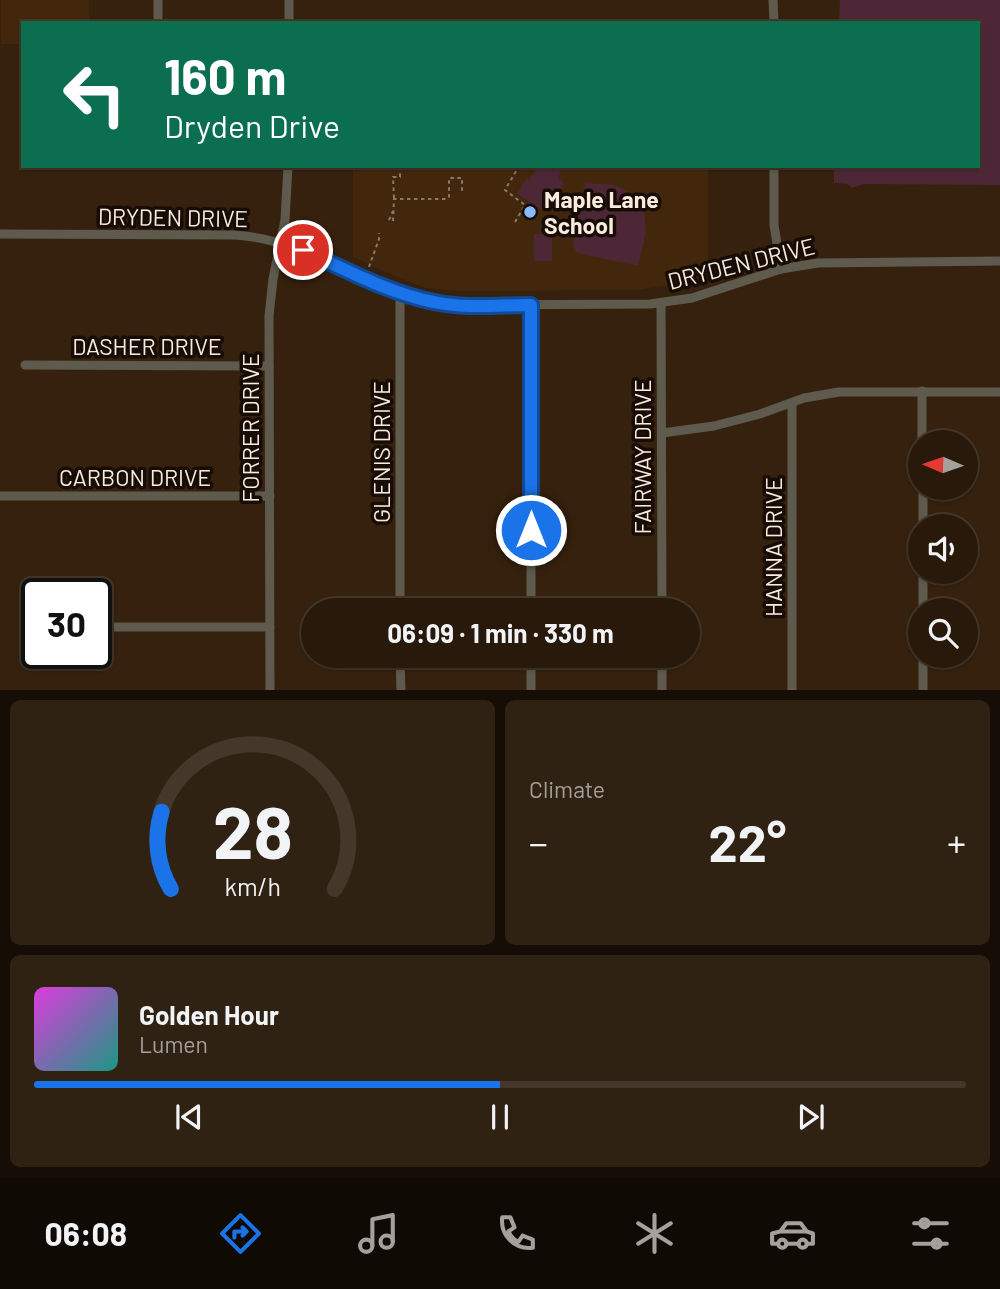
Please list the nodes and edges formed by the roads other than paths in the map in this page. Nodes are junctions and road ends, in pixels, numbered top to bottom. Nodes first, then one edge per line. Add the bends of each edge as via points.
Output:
1 (158, 0) edge
2 (289, 0) edge
3 (774, 0) edge
4 (158, 21) edge
5 (289, 21) edge
6 (774, 21) edge
7 (288, 168) edge
8 (774, 168) edge
9 (0, 234) edge
10 (282, 242) junction
11 (1000, 261) edge
12 (781, 269) junction
13 (400, 293) junction
14 (661, 303) junction
15 (531, 305) junction
16 (25, 365) dead end
17 (269, 366) junction
18 (922, 391) junction
19 (1000, 392) edge
20 (792, 403) junction
21 (922, 430) edge
22 (662, 433) junction
23 (0, 496) edge
24 (270, 496) junction
25 (400, 598) edge
26 (531, 598) edge
27 (662, 598) edge
28 (112, 627) edge
29 (270, 627) junction
30 (400, 668) edge
31 (531, 668) edge
32 (662, 668) edge
33 (923, 668) edge
34 (270, 690) edge
35 (401, 690) edge
36 (531, 690) edge
37 (662, 690) edge
38 (792, 690) edge
39 (923, 690) edge

1 - 4 street
2 - 5 street
3 - 6 street
7 - 10 street, FORRER DRIVE
8 - 12 street via 775,237
9 - 10 street, DRYDEN DRIVE via 235,235
10 - 13 street, DRYDEN DRIVE
10 - 17 street, FORRER DRIVE via 271,292
11 - 12 street, DRYDEN DRIVE via 836,261
12 - 14 street, DRYDEN DRIVE via 708,294
13 - 15 street, DRYDEN DRIVE via 446,304
13 - 25 street, GLENIS DRIVE
14 - 15 street, DRYDEN DRIVE
14 - 22 street, FAIRWAY DRIVE
15 - 26 street
16 - 17 street, DASHER DRIVE
17 - 24 street, FORRER DRIVE
18 - 19 street
18 - 20 street via 839,392
18 - 21 street
20 - 22 street via 714,426
20 - 38 street, HANNA DRIVE
22 - 27 street, FAIRWAY DRIVE
23 - 24 street, CARBON DRIVE
24 - 29 street, FORRER DRIVE
28 - 29 street
29 - 34 street, FORRER DRIVE
30 - 35 street
31 - 36 street
32 - 37 street
33 - 39 street

